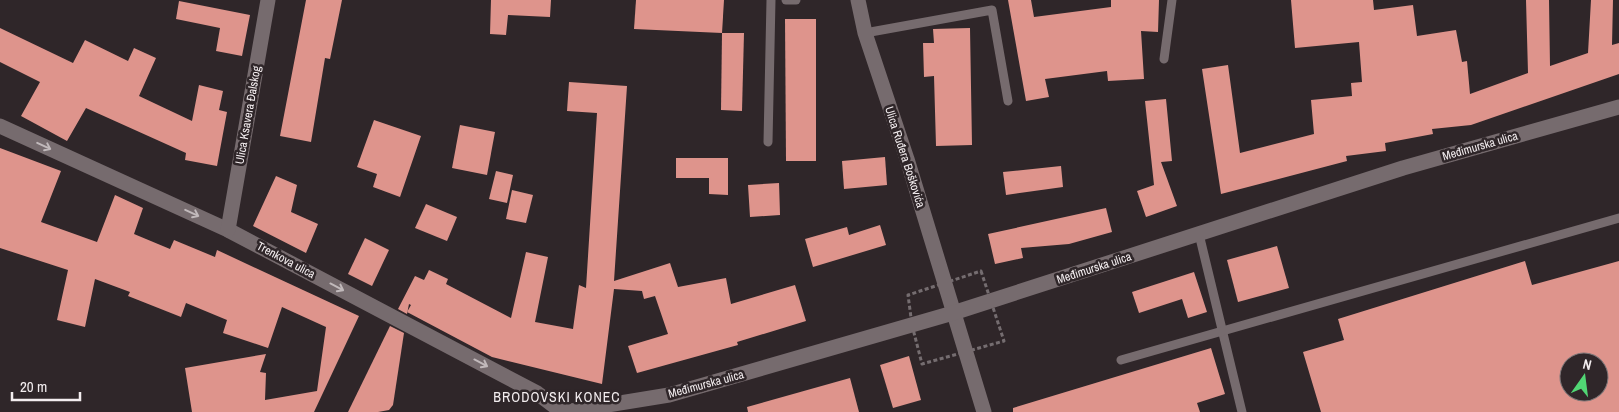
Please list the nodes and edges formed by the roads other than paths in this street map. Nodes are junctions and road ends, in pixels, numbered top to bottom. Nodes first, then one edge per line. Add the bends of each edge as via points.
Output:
1 (268, 0) edge
2 (771, 0) edge
3 (786, 0) edge
4 (796, 0) edge
5 (858, 0) edge
6 (991, 0) edge
7 (1172, 0) edge
8 (992, 10) junction
9 (865, 33) junction
10 (1164, 59) dead end
11 (1008, 101) dead end
12 (1619, 107) edge
13 (0, 126) edge
14 (768, 142) dead end
15 (1619, 218) edge
16 (228, 230) junction
17 (1199, 234) junction
18 (953, 314) junction
19 (1222, 332) junction
20 (1121, 360) dead end
21 (564, 412) edge
22 (984, 412) edge
23 (1242, 412) edge

1 - 16 main road, Ulica Ksavera Đalskog
2 - 14 lane
3 - 4 lane
5 - 9 main road, Ulica Ruđera Boškovića
6 - 8 lane
7 - 10 lane
8 - 9 lane
8 - 11 lane
9 - 18 main road, Ulica Ruđera Boškovića
12 - 17 main road, Međimurska ulica via 1403,168
13 -> 16 main road, Trenkova ulica
15 - 19 lane
16 -> 21 main road, Trenkova ulica via 528,388
17 - 18 main road, Međimurska ulica
17 - 19 lane
18 - 21 main road, Međimurska ulica via 669,395
18 - 22 main road, Ulica Ruđera Boškovića
19 - 20 lane
19 - 23 lane

